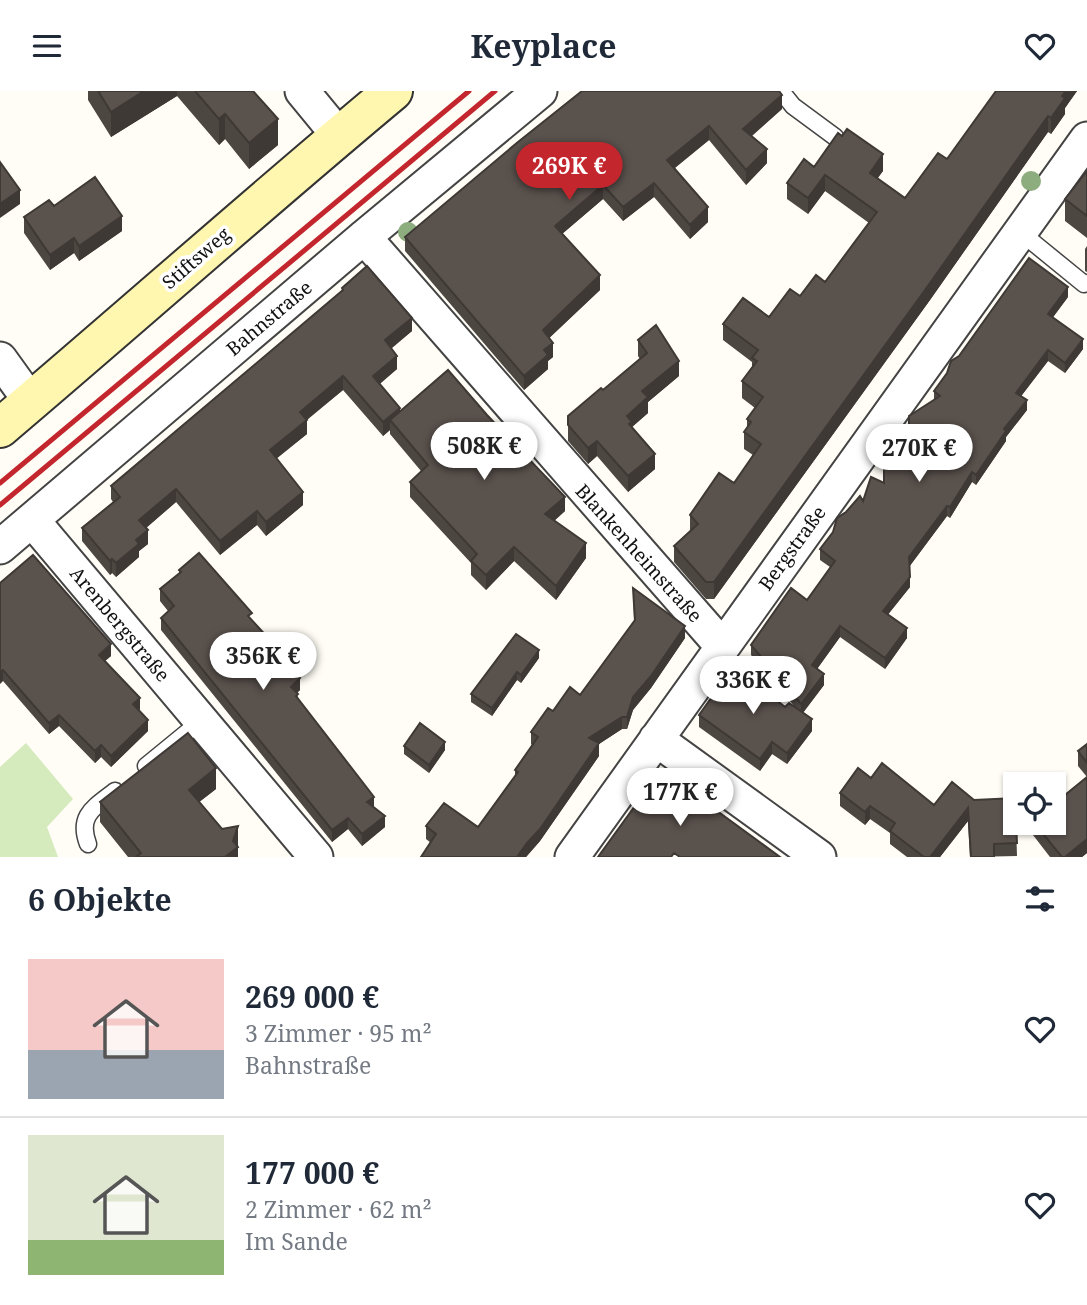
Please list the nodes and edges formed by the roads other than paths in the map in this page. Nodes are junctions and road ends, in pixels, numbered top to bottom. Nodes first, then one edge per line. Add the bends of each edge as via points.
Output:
1 (302, 91) edge
2 (393, 91) edge
3 (540, 91) edge
4 (781, 91) edge
5 (339, 136) junction
6 (835, 137) edge
7 (1087, 139) edge
8 (1019, 232) junction
9 (364, 237) junction
10 (1087, 283) edge
11 (0, 359) edge
12 (31, 401) junction
13 (0, 428) edge
14 (32, 520) junction
15 (0, 547) edge
16 (722, 646) junction
17 (201, 721) junction
18 (656, 739) junction
19 (88, 844) dead end
20 (316, 857) edge
21 (572, 857) edge
22 (819, 857) edge

1 - 5 street
2 - 5 street, Stiftsweg
3 - 9 street, Bahnstraße
4 - 6 lane via 793,106
5 - 12 street, Stiftsweg
7 - 8 street, Bergstraße
8 - 10 lane
8 - 16 street, Bergstraße
9 - 14 street, Bahnstraße
9 - 16 street, Blankenheimstraße
11 - 12 street
12 - 13 street, Stiftsweg
14 - 15 street, Bahnstraße
14 - 17 street, Arenbergstraße
16 - 18 street, Bergstraße
17 - 19 lane via 87,815
17 - 20 street, Arenbergstraße
18 - 21 street, Bergstraße
18 - 22 street

